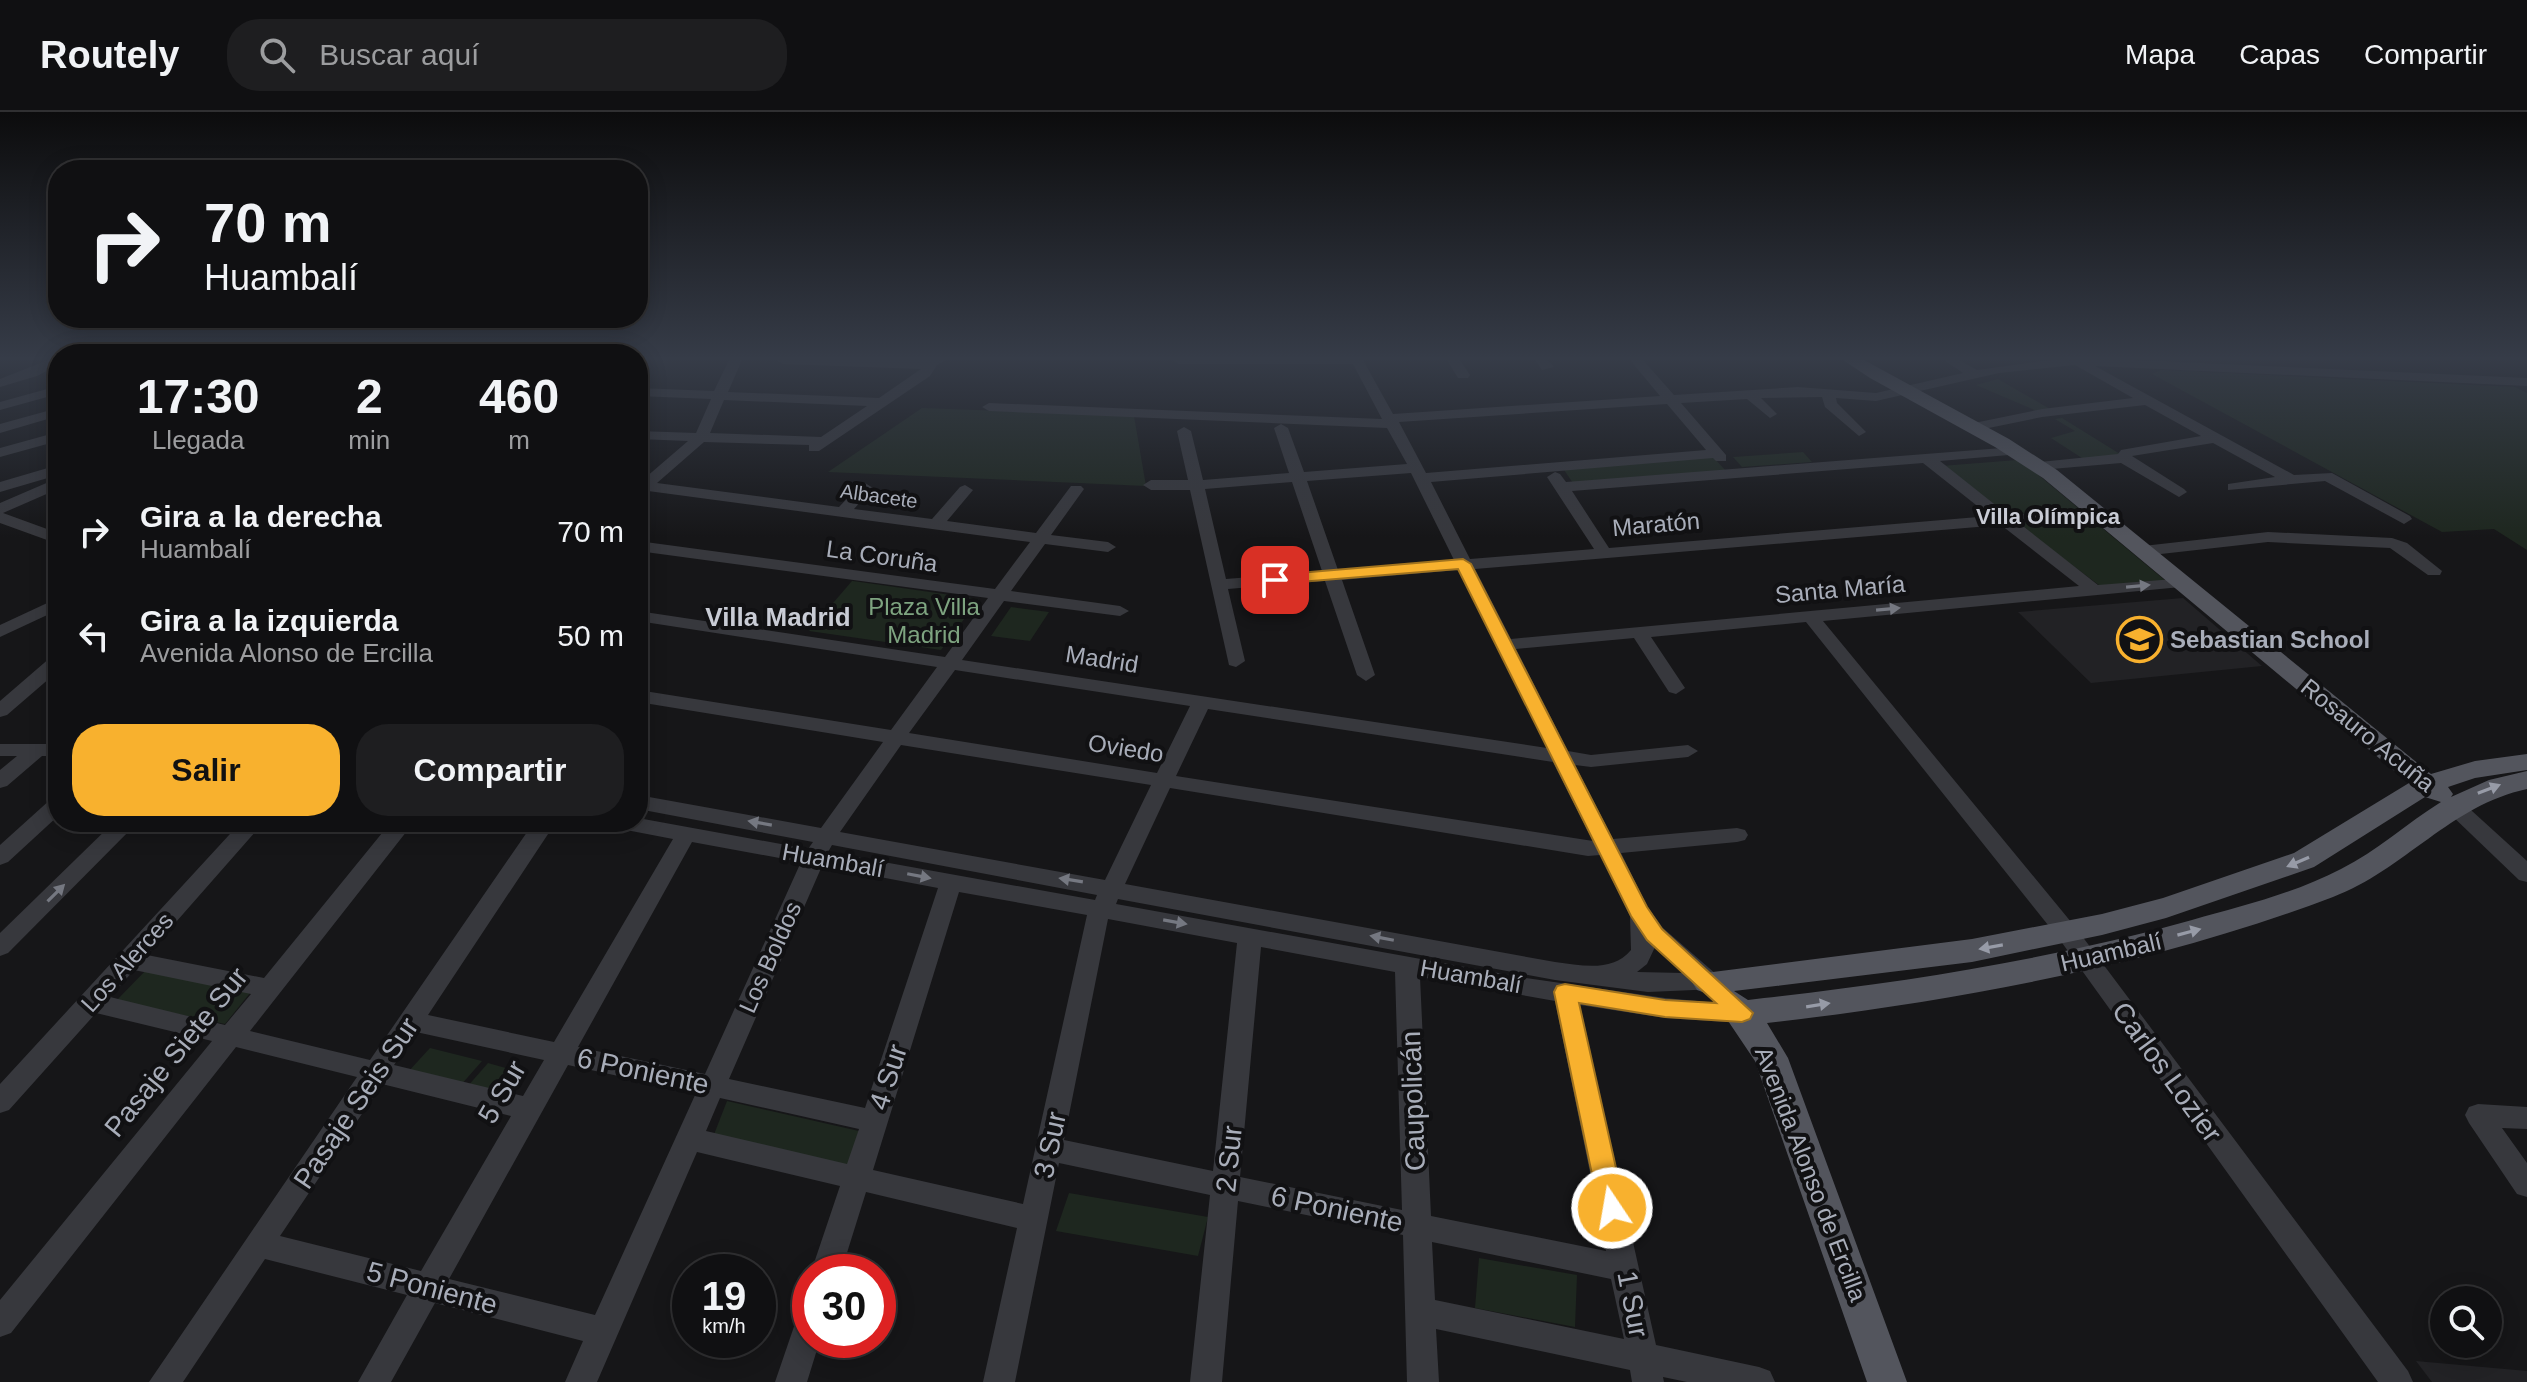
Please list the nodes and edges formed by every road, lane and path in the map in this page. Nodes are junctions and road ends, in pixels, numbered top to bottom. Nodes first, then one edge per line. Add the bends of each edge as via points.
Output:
1 (33, 419) edge
2 (709, 419) edge
3 (855, 419) edge
4 (1342, 419) edge
5 (1415, 419) edge
6 (1687, 419) edge
7 (1846, 419) edge
8 (1959, 419) edge
9 (2012, 419) edge
10 (2182, 419) edge
11 (1392, 421) junction
12 (1974, 427) junction
13 (1281, 428) dead end
14 (0, 429) edge
15 (1184, 431) dead end
16 (1859, 432) dead end
17 (648, 435) edge
18 (701, 437) junction
19 (2215, 438) junction
20 (48, 439) edge
21 (823, 441) junction
22 (2015, 451) junction
23 (0, 453) edge
24 (807, 453) dead end
25 (1717, 453) junction
26 (1926, 458) junction
27 (2124, 458) junction
28 (2040, 466) junction
29 (1548, 467) junction
30 (48, 473) edge
31 (1418, 473) junction
32 (1735, 473) junction
33 (1298, 477) junction
34 (2291, 480) junction
35 (648, 483) edge
36 (1151, 485) dead end
37 (1196, 485) junction
38 (0, 487) edge
39 (48, 487) edge
40 (1561, 487) junction
41 (2233, 487) dead end
42 (865, 488) dead end
43 (648, 489) edge
44 (1076, 489) dead end
45 (965, 490) dead end
46 (2179, 492) dead end
47 (0, 509) edge
48 (843, 512) junction
49 (2096, 512) junction
50 (0, 517) edge
51 (2004, 519) junction
52 (2404, 519) dead end
53 (936, 524) junction
54 (48, 535) edge
55 (1041, 538) junction
56 (648, 547) edge
57 (1108, 547) dead end
58 (2143, 551) junction
59 (1604, 552) junction
60 (1463, 564) junction
61 (2434, 571) dead end
62 (1331, 575) junction
63 (2181, 582) junction
64 (1219, 585) junction
65 (2094, 590) junction
66 (999, 595) junction
67 (48, 608) edge
68 (1120, 611) dead end
69 (1810, 616) junction
70 (648, 618) edge
71 (2, 630) edge
72 (1639, 633) junction
73 (1504, 645) junction
74 (1236, 661) dead end
75 (949, 663) junction
76 (48, 670) edge
77 (1366, 675) dead end
78 (1676, 688) dead end
79 (648, 698) edge
80 (1202, 700) junction
81 (0, 711) edge
82 (0, 737) edge
83 (896, 737) junction
84 (48, 741) edge
85 (48, 742) edge
86 (48, 745) edge
87 (0, 750) edge
88 (1688, 751) dead end
89 (1559, 754) junction
90 (2527, 762) edge
91 (2527, 780) edge
92 (0, 781) edge
93 (1163, 781) junction
94 (2428, 785) junction
95 (648, 804) edge
96 (2454, 806) junction
97 (48, 813) edge
98 (648, 827) edge
99 (117, 832) edge
100 (244, 832) edge
101 (395, 832) edge
102 (538, 832) edge
103 (686, 834) junction
104 (1737, 835) dead end
105 (821, 846) junction
106 (1607, 849) junction
107 (0, 857) edge
108 (2527, 874) edge
109 (951, 882) junction
110 (1106, 898) junction
111 (1638, 910) junction
112 (2068, 934) junction
113 (1250, 935) junction
114 (0, 947) edge
115 (129, 960) junction
116 (2087, 960) junction
117 (1407, 964) junction
118 (1708, 982) junction
119 (1574, 984) junction
120 (269, 988) junction
121 (91, 1002) junction
122 (1742, 1013) junction
123 (412, 1021) junction
124 (230, 1036) junction
125 (561, 1054) junction
126 (377, 1072) junction
127 (712, 1086) junction
128 (0, 1102) edge
129 (529, 1109) junction
130 (2527, 1118) edge
131 (874, 1121) junction
132 (689, 1139) junction
133 (1049, 1149) junction
134 (856, 1178) junction
135 (2527, 1185) edge
136 (1226, 1186) junction
137 (1033, 1219) junction
138 (1418, 1226) junction
139 (260, 1244) junction
140 (832, 1254) edge
141 (1626, 1269) junction
142 (427, 1287) junction
143 (1420, 1311) junction
144 (0, 1323) edge
145 (603, 1332) junction
146 (799, 1358) edge
147 (1645, 1370) edge
148 (165, 1382) edge
149 (374, 1382) edge
150 (581, 1382) edge
151 (791, 1382) edge
152 (999, 1382) edge
153 (1206, 1382) edge
154 (1423, 1382) edge
155 (1759, 1382) edge
156 (1887, 1382) edge
157 (2397, 1382) edge

1 - 14 street
2 - 18 street
3 - 21 street
4 - 11 street
5 - 11 street
6 - 25 street
7 - 16 street
8 - 12 main road, Rosauro Acuña
9 - 12 street
10 - 19 street
11 - 31 street, Avenida Alonso de Ercilla
12 - 22 main road, Rosauro Acuña
13 - 33 street
15 - 37 street
17 - 18 street
18 - 21 street
18 - 35 street
19 - 27 street via 2134,450
19 - 34 street
20 - 23 street
21 - 24 street
22 - 26 street
22 - 28 main road, Rosauro Acuña
25 - 29 street
25 - 32 street
26 - 32 street
26 - 51 street
27 - 28 street
27 - 46 street
28 - 49 main road, Rosauro Acuña
29 - 31 street
29 - 40 street
30 - 38 street
31 - 33 street
31 - 60 street, Avenida Alonso de Ercilla
32 - 40 street
33 - 37 street
33 - 62 street
34 - 41 street
34 - 52 street via 2327,476
36 - 37 street
37 - 64 street
39 - 47 street
40 - 59 street
42 - 48 street
43 - 48 street, Albacete
44 - 55 street, Los Boldos
45 - 53 street
48 - 53 street, Albacete
49 - 51 street, Maratón
49 - 58 main road, Rosauro Acuña
50 - 54 street
51 - 59 street, Maratón
51 - 65 street
53 - 55 street, Albacete
55 - 57 street, Albacete
55 - 66 street, Los Boldos
56 - 66 street, La Coruña
58 - 61 street via 2268,537 2392,543
58 - 63 main road, Rosauro Acuña
59 - 60 street, Maratón
60 - 62 street, Maratón
60 - 73 street, Avenida Alonso de Ercilla
62 - 64 street, Maratón
62 - 77 street
65 -> 63 street, Santa María
63 - 94 main road, Rosauro Acuña
64 - 74 street
69 -> 65 street, Santa María
66 - 68 street, La Coruña
66 - 75 street, Los Boldos
67 - 71 street
69 - 72 street, Santa María
69 - 112 street, Carlos Lozier
70 - 75 street, Madrid
72 - 73 street, Santa María
72 - 78 street
73 - 89 street, Avenida Alonso de Ercilla
75 - 80 street, Madrid
75 - 83 street, Los Boldos
76 - 81 street
79 - 83 street, Oviedo
80 - 89 street, Madrid
80 - 93 street, 3 Sur
82 - 84 street
83 - 93 street, Oviedo
83 - 105 street, Los Boldos
85 - 87 street
86 - 92 street
88 - 89 street, Madrid via 1591,761
89 - 106 street, Avenida Alonso de Ercilla
90 - 94 main road, Huambalí via 2480,768
96 -> 91 main road, Huambalí via 2489,788
93 - 106 street, Oviedo
93 - 110 street, 3 Sur
94 - 96 main road, Rosauro Acuña
94 -> 112 main road, Huambalí via 2313,856 2280,870
105 -> 95 street, Huambalí
96 - 108 street
116 -> 96 main road, Huambalí via 2256,914 2332,886
97 - 107 street
98 - 103 street, Huambalí
114 -> 99 street
100 - 115 street, Los Alerces
101 - 120 street, Pasaje Siete Sur
102 - 123 street, Pasaje Seis Sur
103 - 105 street, Huambalí
103 - 125 street, 5 Sur
104 - 106 street, Oviedo
105 -> 109 street, Huambalí
110 -> 105 street, Huambalí
105 - 127 street, Los Boldos
106 - 111 street, Avenida Alonso de Ercilla
109 - 110 street, Huambalí
109 - 131 street, 4 Sur
110 -> 113 street, Huambalí
119 -> 110 street, Huambalí
110 - 133 street, 3 Sur
111 - 118 street, Avenida Alonso de Ercilla via 1655,934
111 - 119 street via 1646,939 1640,957 1624,969
112 - 116 street, Carlos Lozier
112 -> 118 main road, Huambalí via 1842,969
113 - 117 street, Huambalí
113 - 136 street, 2 Sur
115 - 120 street
115 - 121 street, Los Alerces
122 -> 116 main road, Huambalí
116 - 157 street, Carlos Lozier
117 - 119 street, Huambalí
117 - 138 street, Caupolicán
118 - 119 street, Huambalí
118 - 122 main road, Avenida Alonso de Ercilla
119 - 122 street, Huambalí via 1665,1008
119 - 141 street, 1 Sur
120 - 124 street, Pasaje Siete Sur
121 - 124 street
121 - 128 street, Los Alerces
122 - 156 main road, Avenida Alonso de Ercilla via 1776,1072
123 - 125 street, 6 Poniente
123 - 126 street, Pasaje Seis Sur
124 - 126 street
124 - 144 street, Pasaje Siete Sur
125 - 127 street, 6 Poniente
125 - 129 street, 5 Sur
126 - 129 street
126 - 139 street, Pasaje Seis Sur
127 - 131 street, 6 Poniente
127 - 132 street, Los Boldos
129 - 142 street, 5 Sur
130 - 135 street via 2478,1115
131 - 134 street, 4 Sur
132 - 134 street
132 - 145 street, Los Boldos
133 - 136 street, 6 Poniente
133 - 137 street, 3 Sur
134 - 137 street
134 - 140 street, 4 Sur
136 - 138 street, 6 Poniente
136 - 153 street, 2 Sur
137 - 152 street, 3 Sur
138 - 141 street, 6 Poniente
138 - 143 street, Caupolicán
139 - 142 street, 5 Poniente
139 - 148 street, Pasaje Seis Sur
141 - 147 street, 1 Sur
142 - 145 street, 5 Poniente
142 - 149 street, 5 Sur
143 - 147 street
143 - 154 street, Caupolicán
145 - 150 street, Los Boldos
146 - 151 street
147 - 155 street

